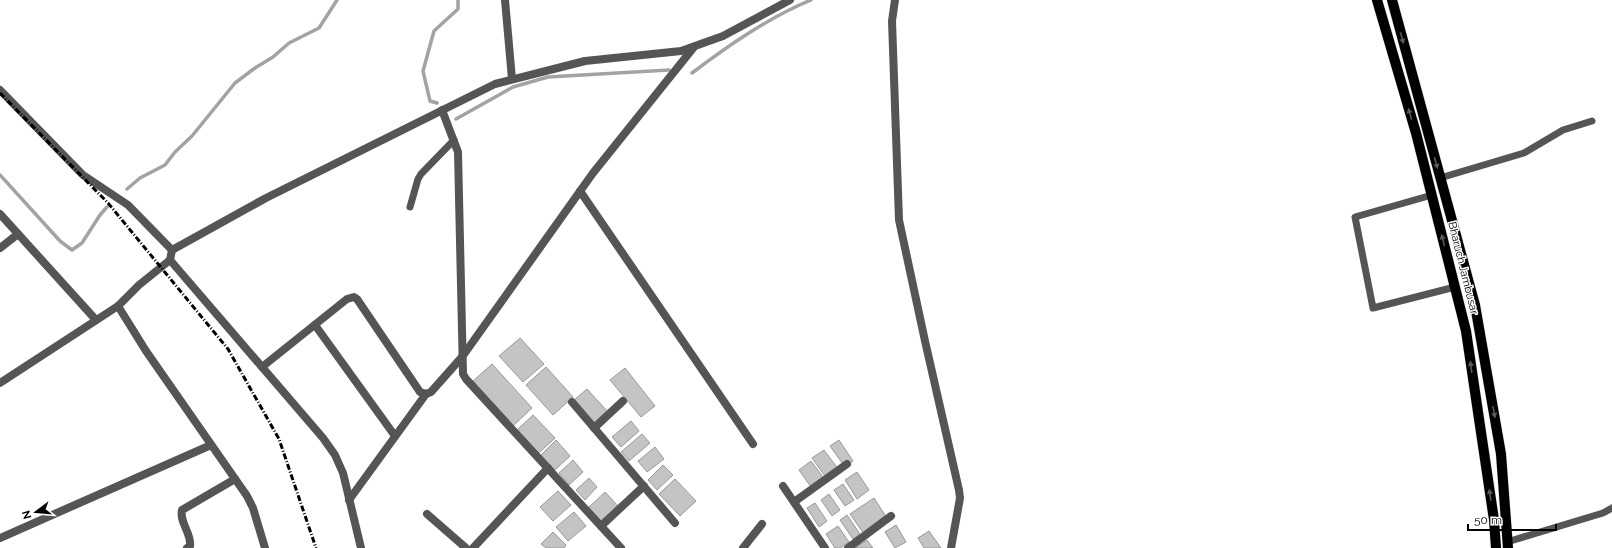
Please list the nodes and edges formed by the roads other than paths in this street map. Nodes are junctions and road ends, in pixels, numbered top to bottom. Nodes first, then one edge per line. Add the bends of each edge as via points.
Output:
1 (498, 0) edge
2 (790, 0) edge
3 (895, 0) edge
4 (1377, 0) edge
5 (1392, 0) edge
6 (505, 4) edge
7 (694, 47) junction
8 (512, 79) junction
9 (0, 90) edge
10 (442, 110) junction
11 (1592, 121) dead end
12 (454, 140) junction
13 (1440, 178) junction
14 (580, 191) junction
15 (1432, 195) junction
16 (410, 207) dead end
17 (0, 214) edge
18 (18, 234) junction
19 (0, 248) edge
20 (172, 250) junction
21 (170, 260) junction
22 (1455, 287) junction
23 (118, 306) junction
24 (96, 320) junction
25 (315, 325) junction
26 (462, 357) junction
27 (262, 367) junction
28 (0, 383) edge
29 (426, 394) junction
30 (623, 401) dead end
31 (572, 402) dead end
32 (594, 428) junction
33 (395, 436) junction
34 (753, 444) dead end
35 (211, 445) junction
36 (847, 464) dead end
37 (548, 468) junction
38 (235, 479) junction
39 (644, 486) junction
40 (783, 486) dead end
41 (349, 500) junction
42 (794, 502) junction
43 (1612, 508) edge
44 (427, 514) dead end
45 (891, 516) dead end
46 (675, 523) dead end
47 (762, 524) dead end
48 (601, 526) junction
49 (0, 538) edge
50 (1508, 545) edge
51 (262, 546) edge
52 (187, 548) edge
53 (361, 548) edge
54 (466, 548) edge
55 (473, 548) edge
56 (621, 548) edge
57 (743, 548) edge
58 (825, 548) edge
59 (848, 548) edge
60 (951, 548) edge
61 (1496, 548) edge

1 - 6 street
2 - 7 street via 723,36
3 - 60 street via 892,21 899,220 959,490 960,498
15 -> 4 main road, Bharuch Jambusar
5 -> 13 main road, Bharuch Jambusar
6 - 8 street
7 - 8 street via 681,51 585,61
7 - 14 street
8 - 10 street via 495,84
9 - 20 street via 83,175 128,205
10 - 12 street
10 - 20 street via 266,198
11 - 13 lane via 1563,130 1524,153
12 - 16 lane via 421,174
12 - 26 street via 458,152
13 -> 50 main road, Bharuch Jambusar via 1477,315 1501,454
14 - 26 street
14 - 34 street
22 -> 15 main road, Bharuch Jambusar
15 - 22 lane via 1355,217 1373,308
17 - 18 street
18 - 19 street
18 - 24 street
20 - 21 street
21 - 23 street via 139,284
21 - 27 street
61 -> 22 main road, Bharuch Jambusar via 1466,331
23 - 24 street
23 - 35 street
24 - 28 street
25 - 27 street
25 - 29 street via 347,299 354,297 420,392
25 - 33 street
26 - 29 street via 431,392
26 - 37 street via 466,380
27 - 41 street via 323,438 343,473
29 - 33 street
30 - 32 street
31 - 32 street
32 - 39 street
33 - 41 street
35 - 38 street
35 - 49 street
36 - 42 street
37 - 48 street
37 - 55 street
38 - 51 street via 250,502
38 - 52 street via 182,510 181,515 191,541
39 - 46 street
39 - 48 street
40 - 42 street
41 - 53 street
42 - 58 street
43 - 50 lane
44 - 54 street
45 - 59 street
47 - 57 street
48 - 56 street

